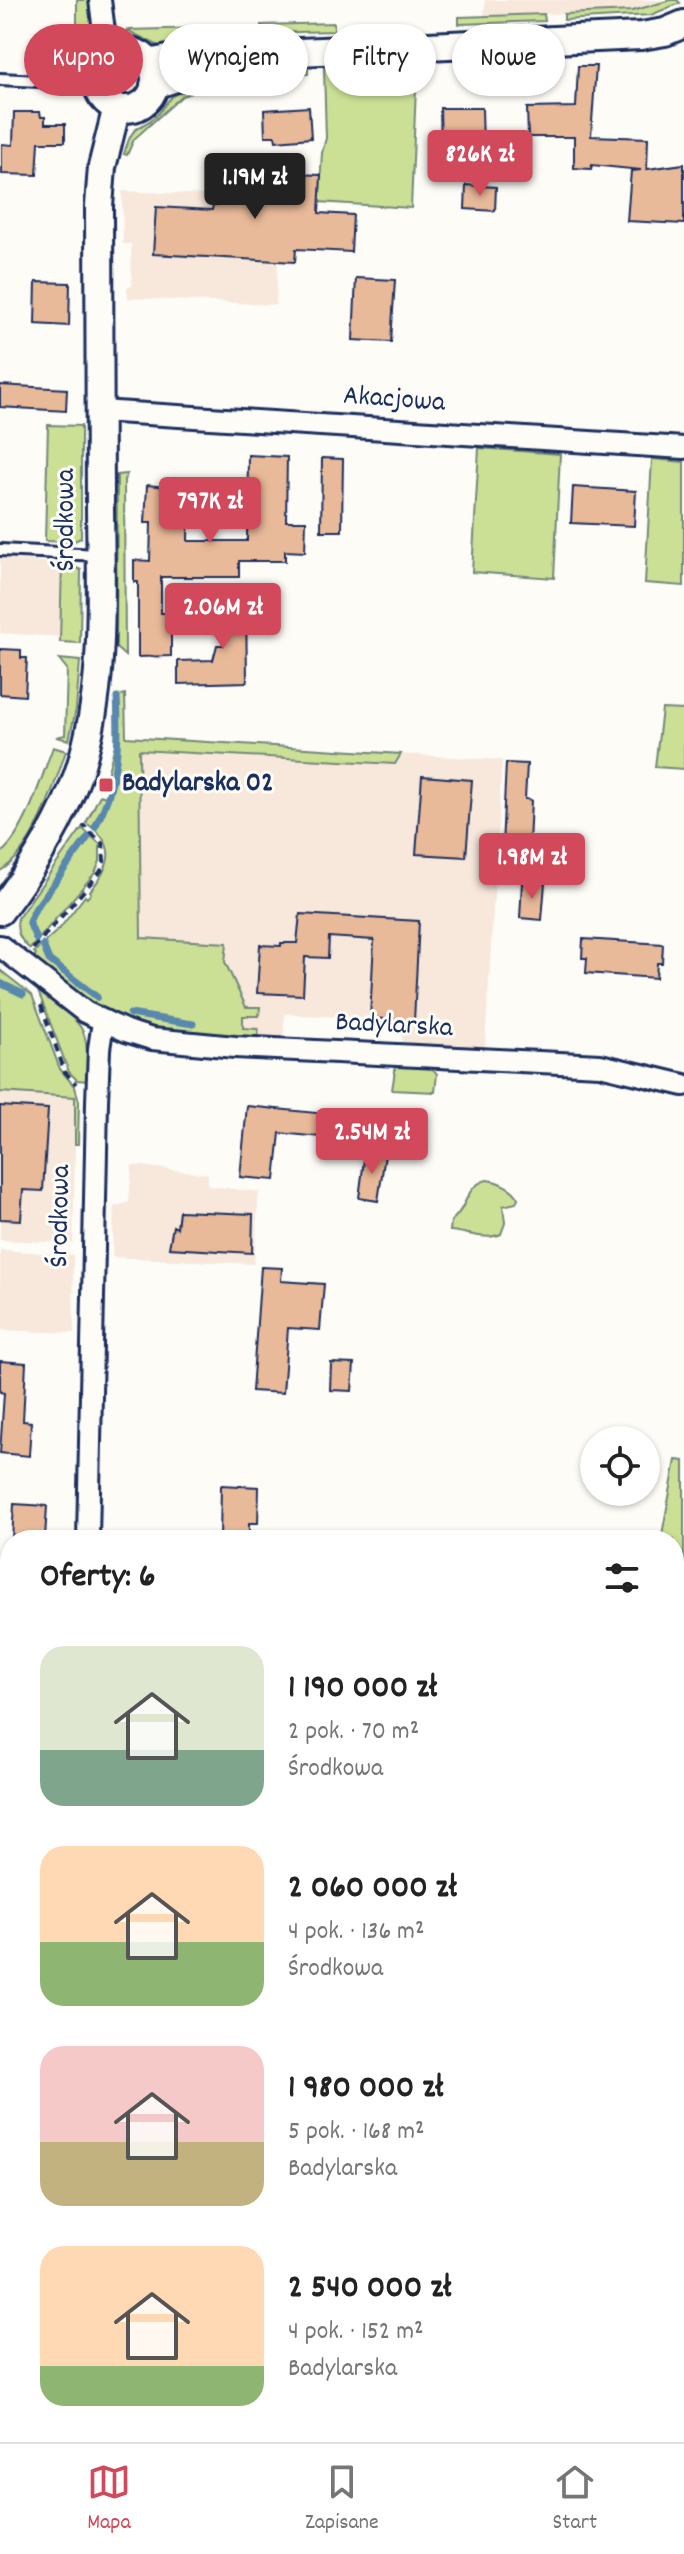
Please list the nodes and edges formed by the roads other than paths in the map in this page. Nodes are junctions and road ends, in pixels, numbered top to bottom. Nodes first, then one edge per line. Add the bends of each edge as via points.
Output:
1 (100, 0) edge
2 (103, 24) edge
3 (684, 24) edge
4 (143, 63) edge
5 (0, 79) edge
6 (24, 80) edge
7 (156, 82) junction
8 (103, 96) edge
9 (125, 116) junction
10 (100, 411) junction
11 (684, 448) edge
12 (0, 550) edge
13 (100, 555) junction
14 (0, 911) edge
15 (0, 946) edge
16 (103, 1022) junction
17 (684, 1085) edge
18 (88, 1530) edge

1 - 2 street
3 - 7 street via 641,36 232,55
4 - 7 street
5 - 6 lane
7 - 9 street via 141,105 125,109
8 - 9 street
9 - 10 street, Środkowa via 105,153 99,206
10 - 11 street, Akacjowa
10 - 13 street, Środkowa
12 - 13 lane
13 - 14 street, Środkowa via 98,672 83,757 55,826
15 - 16 street via 62,997
16 - 17 street, Badylarska via 146,1037 193,1044 600,1065
16 - 18 street, Środkowa via 96,1116

